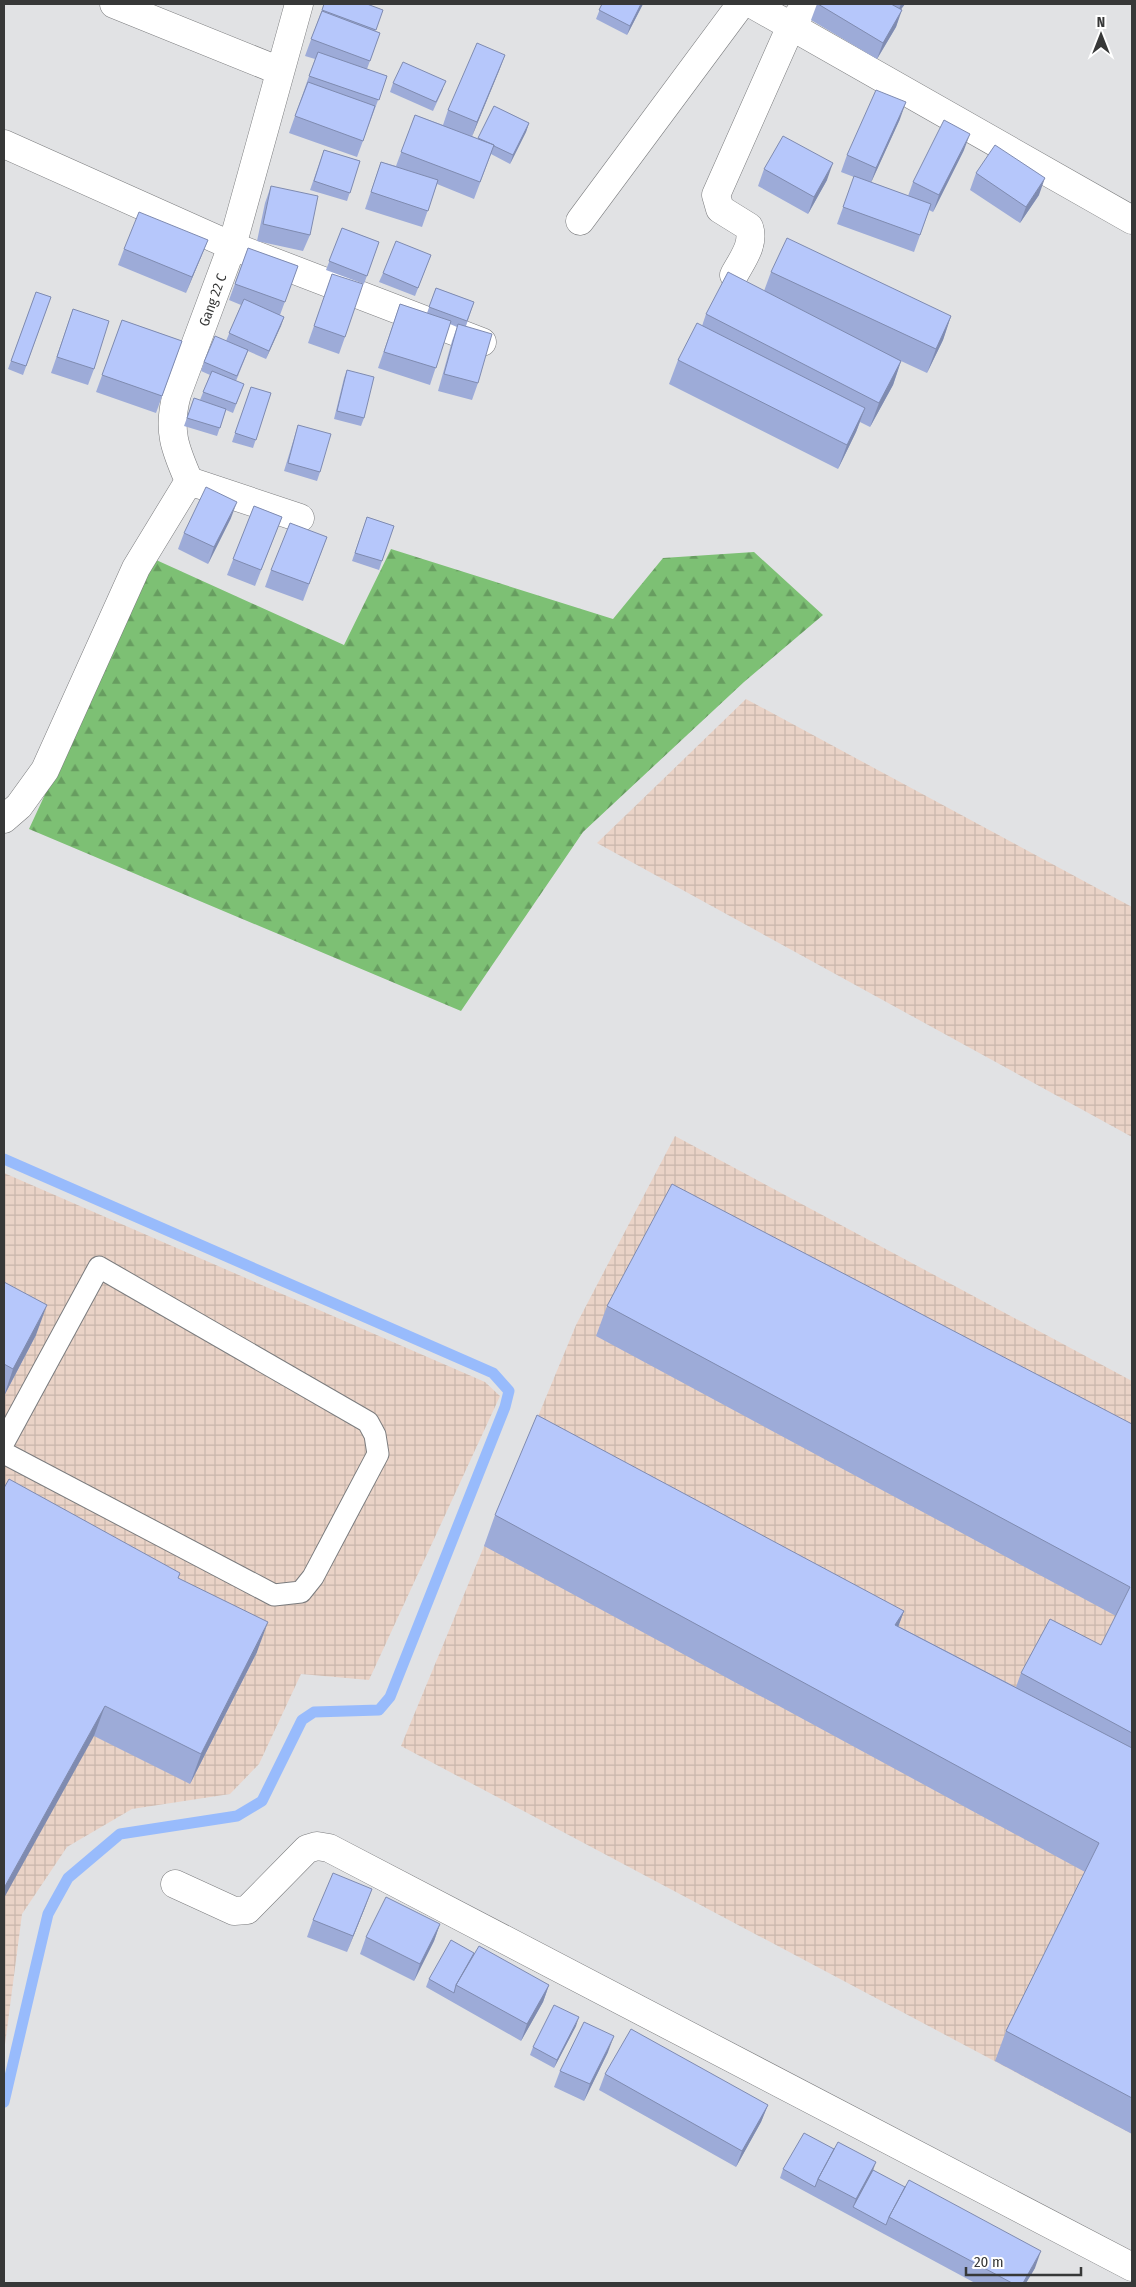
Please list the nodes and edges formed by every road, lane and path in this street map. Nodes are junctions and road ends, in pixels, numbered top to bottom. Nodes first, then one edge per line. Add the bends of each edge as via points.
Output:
1 (114, 4) edge
2 (299, 4) edge
3 (741, 4) edge
4 (752, 4) edge
5 (798, 15) edge
6 (280, 71) junction
7 (4, 144) edge
8 (1132, 220) edge
9 (580, 221) dead end
10 (232, 246) junction
11 (734, 275) edge
12 (482, 342) edge
13 (189, 481) junction
14 (300, 518) dead end
15 (4, 819) edge
16 (4, 1442) edge
17 (4, 1453) edge
18 (175, 1884) dead end
19 (1132, 2267) edge

1 - 6 street
2 - 6 street, Gang 22 C
3 - 9 street
4 - 5 street
5 - 8 street
5 - 11 street via 716,195 720,209 750,226 752,234
6 - 10 street, Gang 22 C
7 - 10 street
10 - 12 street
10 - 13 street, Gang 22 C via 172,414 177,453
13 - 14 street
13 - 15 street via 136,568 45,770 19,806
16 - 17 lane via 99,1267 368,1422 375,1435 378,1454 313,1577 301,1592 274,1595
18 - 19 street via 234,1911 247,1910 307,1850 317,1846 329,1848

